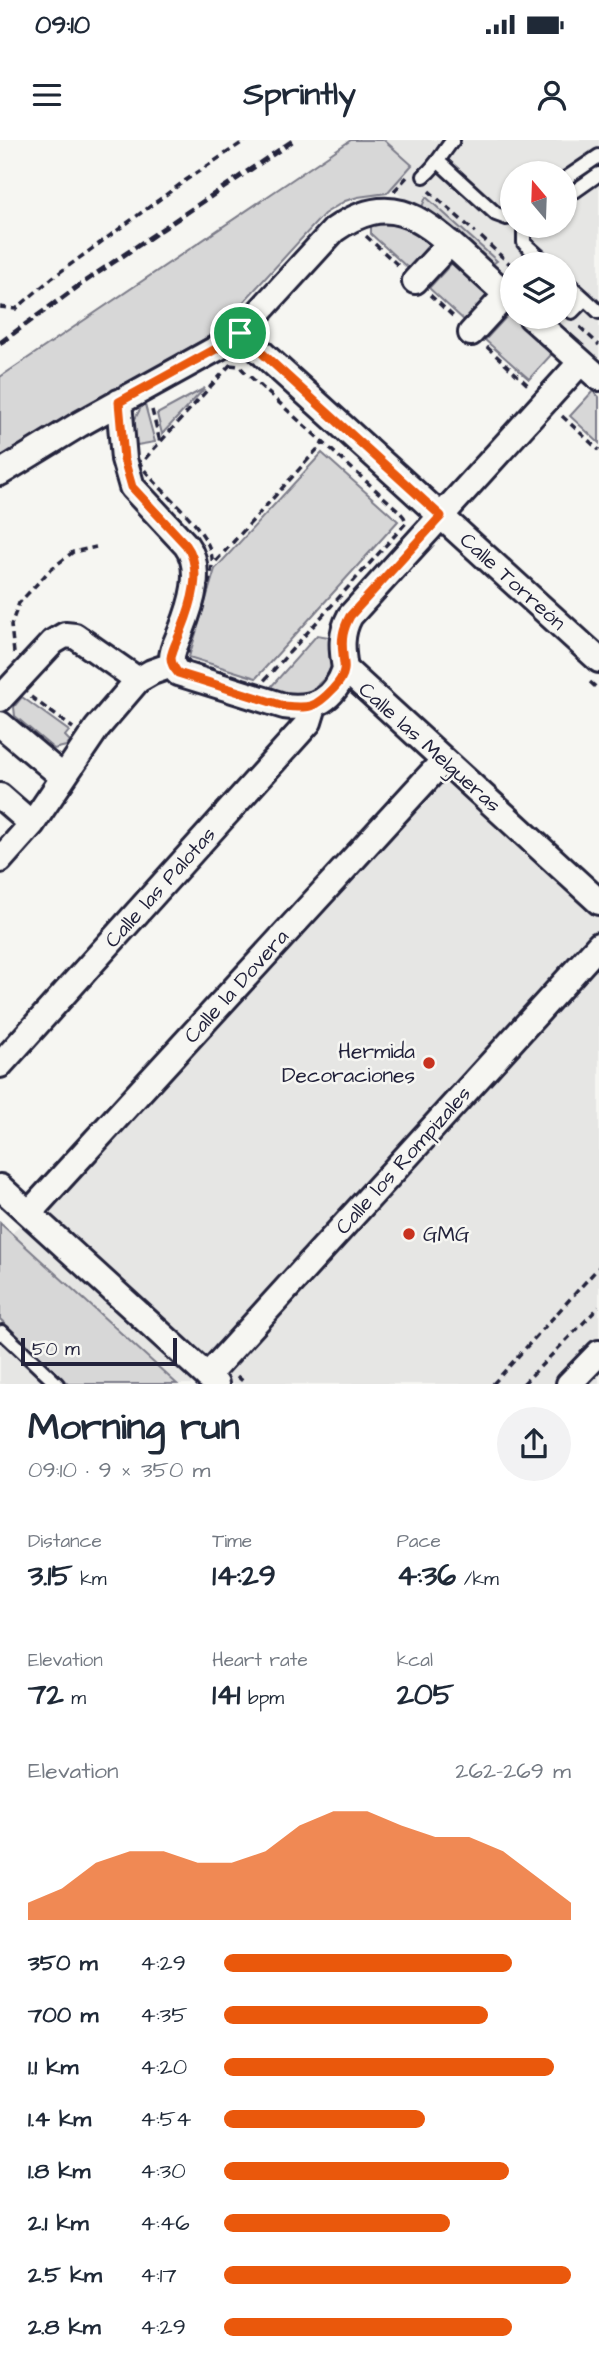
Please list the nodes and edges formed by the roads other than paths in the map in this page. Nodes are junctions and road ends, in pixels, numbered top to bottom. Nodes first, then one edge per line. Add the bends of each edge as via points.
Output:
1 (453, 140) edge
2 (599, 156) edge
3 (439, 162) junction
4 (578, 170) edge
5 (599, 174) edge
6 (424, 176) dead end
7 (578, 189) edge
8 (500, 215) edge
9 (524, 238) edge
10 (450, 243) junction
11 (534, 252) edge
12 (415, 281) road end
13 (500, 289) edge
14 (577, 291) edge
15 (594, 304) edge
16 (500, 307) edge
17 (577, 310) edge
18 (548, 329) edge
19 (240, 333) junction
20 (471, 333) road end
21 (593, 361) edge
22 (119, 402) junction
23 (0, 473) edge
24 (441, 516) junction
25 (172, 665) junction
26 (345, 669) junction
27 (594, 670) edge
28 (138, 680) junction
29 (15, 688) edge
30 (314, 706) junction
31 (0, 724) edge
32 (444, 760) junction
33 (64, 777) junction
34 (0, 796) edge
35 (33, 824) junction
36 (0, 860) edge
37 (599, 902) edge
38 (599, 945) edge
39 (0, 1065) edge
40 (0, 1187) edge
41 (29, 1213) junction
42 (0, 1334) edge
43 (599, 1353) edge
44 (221, 1379) edge
45 (57, 1384) edge
46 (569, 1384) edge

1 - 3 lane
2 - 4 lane
3 - 6 lane
3 - 8 lane
5 - 7 lane
9 - 11 lane
10 - 12 street
10 - 13 street
10 - 19 street via 431,226 390,204 349,219
14 - 15 lane
15 - 17 lane
16 - 20 street
18 - 21 street
19 - 22 street
19 - 24 street, Calle Torreón
21 - 24 street via 546,401
22 - 23 street
22 - 25 street via 124,459 132,487 186,545 194,564 193,589 171,655
24 - 26 street via 350,616 343,630
24 - 27 street, Calle Torreón
25 - 28 street
25 - 30 street via 178,673 284,706
26 - 30 street, Calle las Melgueras via 338,684
26 - 32 street, Calle las Melgueras
28 - 29 street via 75,635 65,635 53,642
28 - 33 street via 97,727
30 - 39 street, Calle las Palotas via 309,722
31 - 33 street
32 - 37 street, Calle las Melgueras
32 - 41 street, Calle la Dovera
33 - 35 street
34 - 35 street
35 - 36 street
38 - 44 street, Calle los Rompizales
40 - 41 street
41 - 44 street
42 - 45 lane
43 - 46 street

